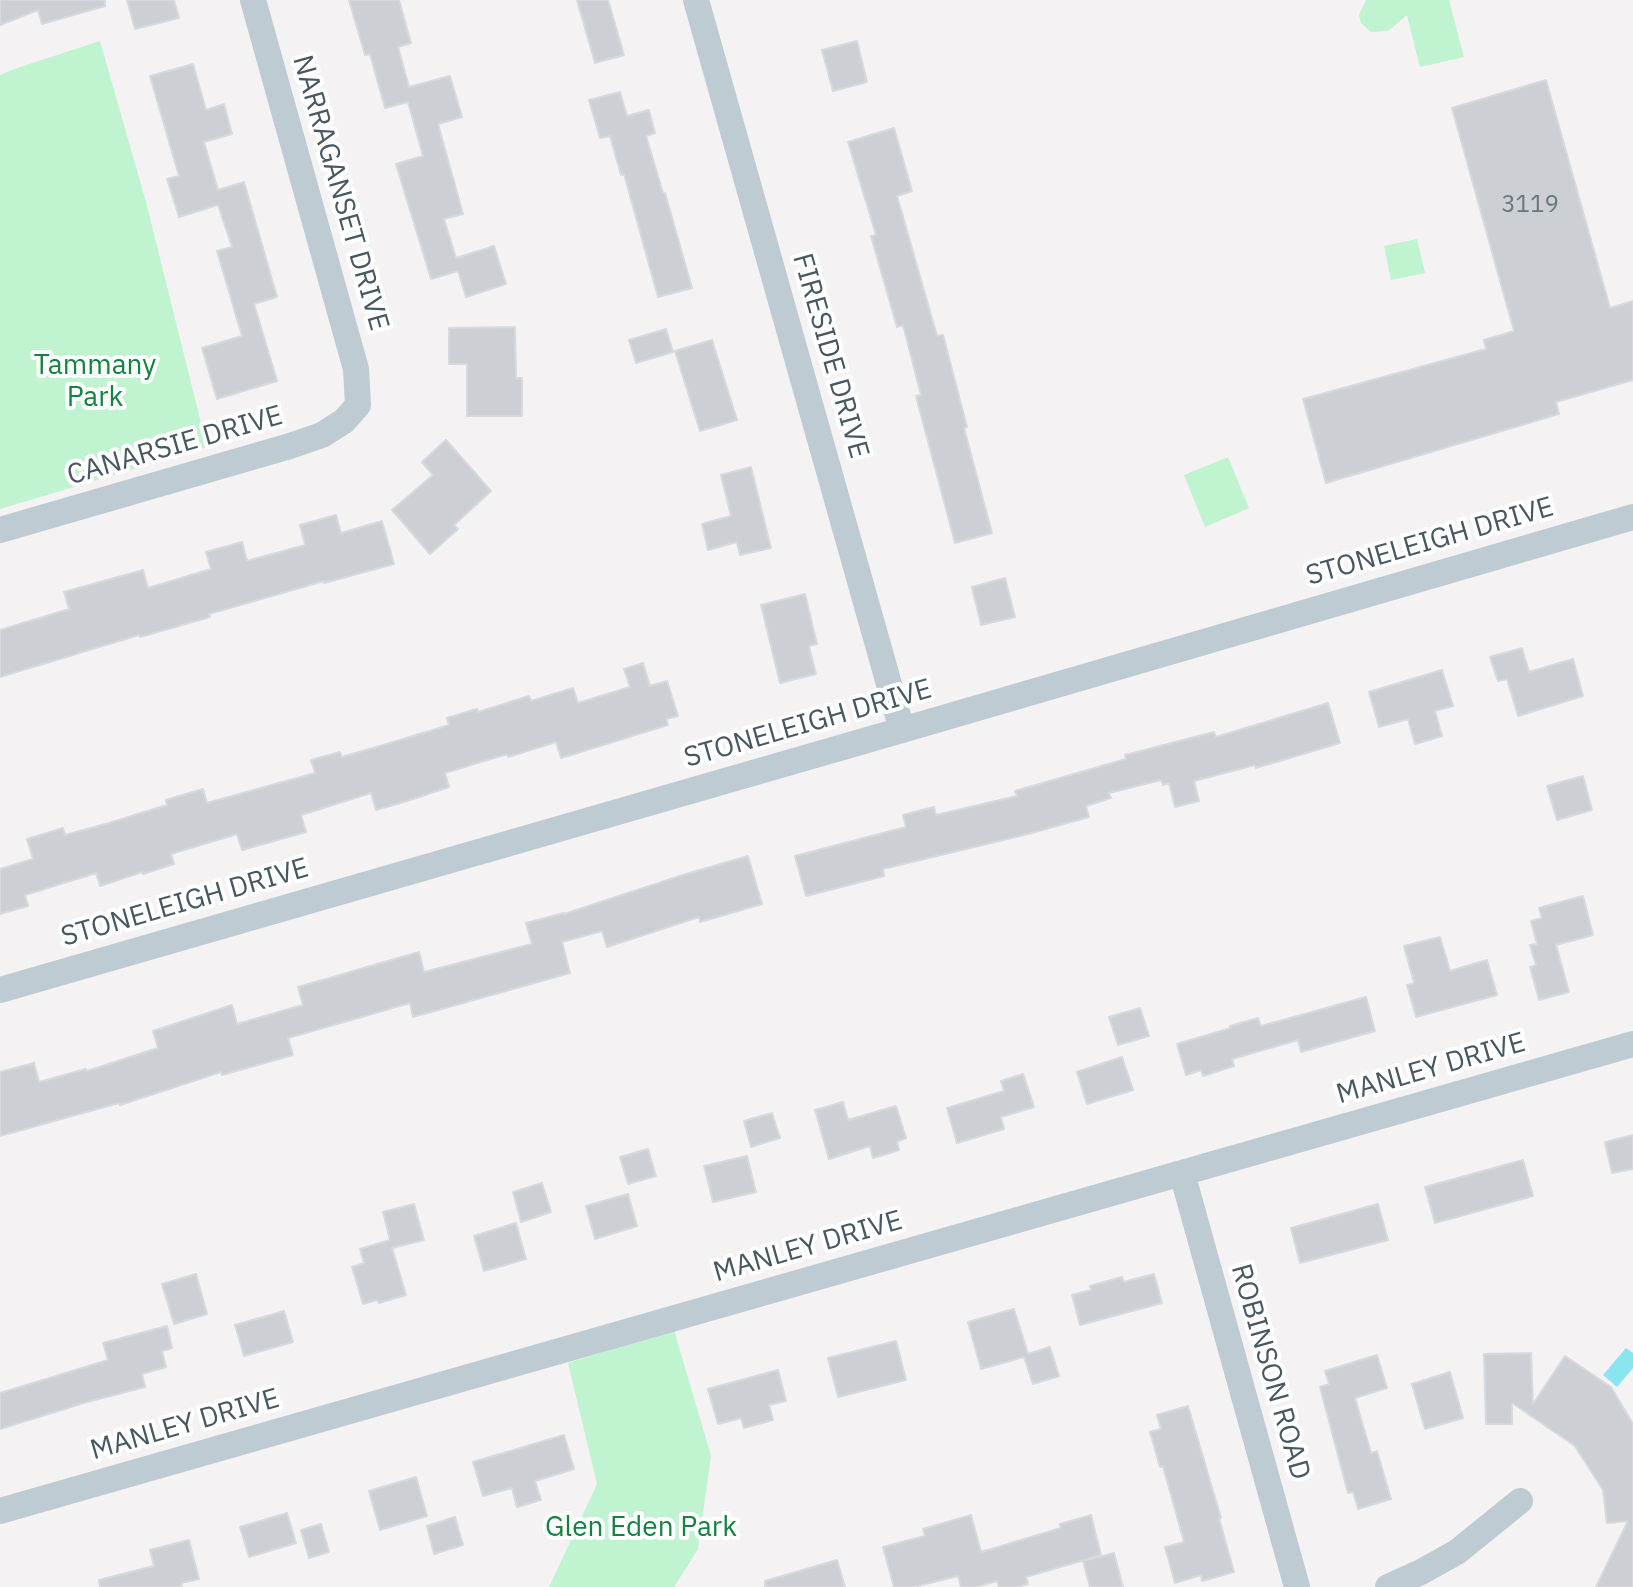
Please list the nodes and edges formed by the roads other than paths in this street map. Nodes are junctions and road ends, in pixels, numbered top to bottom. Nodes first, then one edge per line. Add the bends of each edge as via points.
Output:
1 (253, 0) edge
2 (696, 0) edge
3 (358, 405) joint
4 (1633, 517) edge
5 (0, 530) edge
6 (902, 730) junction
7 (0, 990) edge
8 (1633, 1044) edge
9 (1182, 1173) junction
10 (1520, 1501) dead end
11 (0, 1511) edge
12 (1297, 1587) edge
13 (1388, 1587) edge

1 - 3 street, NARRAGANSET DRIVE via 356,369
2 - 6 street, FIRESIDE DRIVE
3 - 5 street, CANARSIE DRIVE via 322,435
4 - 6 street, STONELEIGH DRIVE
6 - 7 street, STONELEIGH DRIVE
8 - 9 street, MANLEY DRIVE
9 - 11 street, MANLEY DRIVE
9 - 12 street, ROBINSON ROAD
10 - 13 street via 1457,1552

